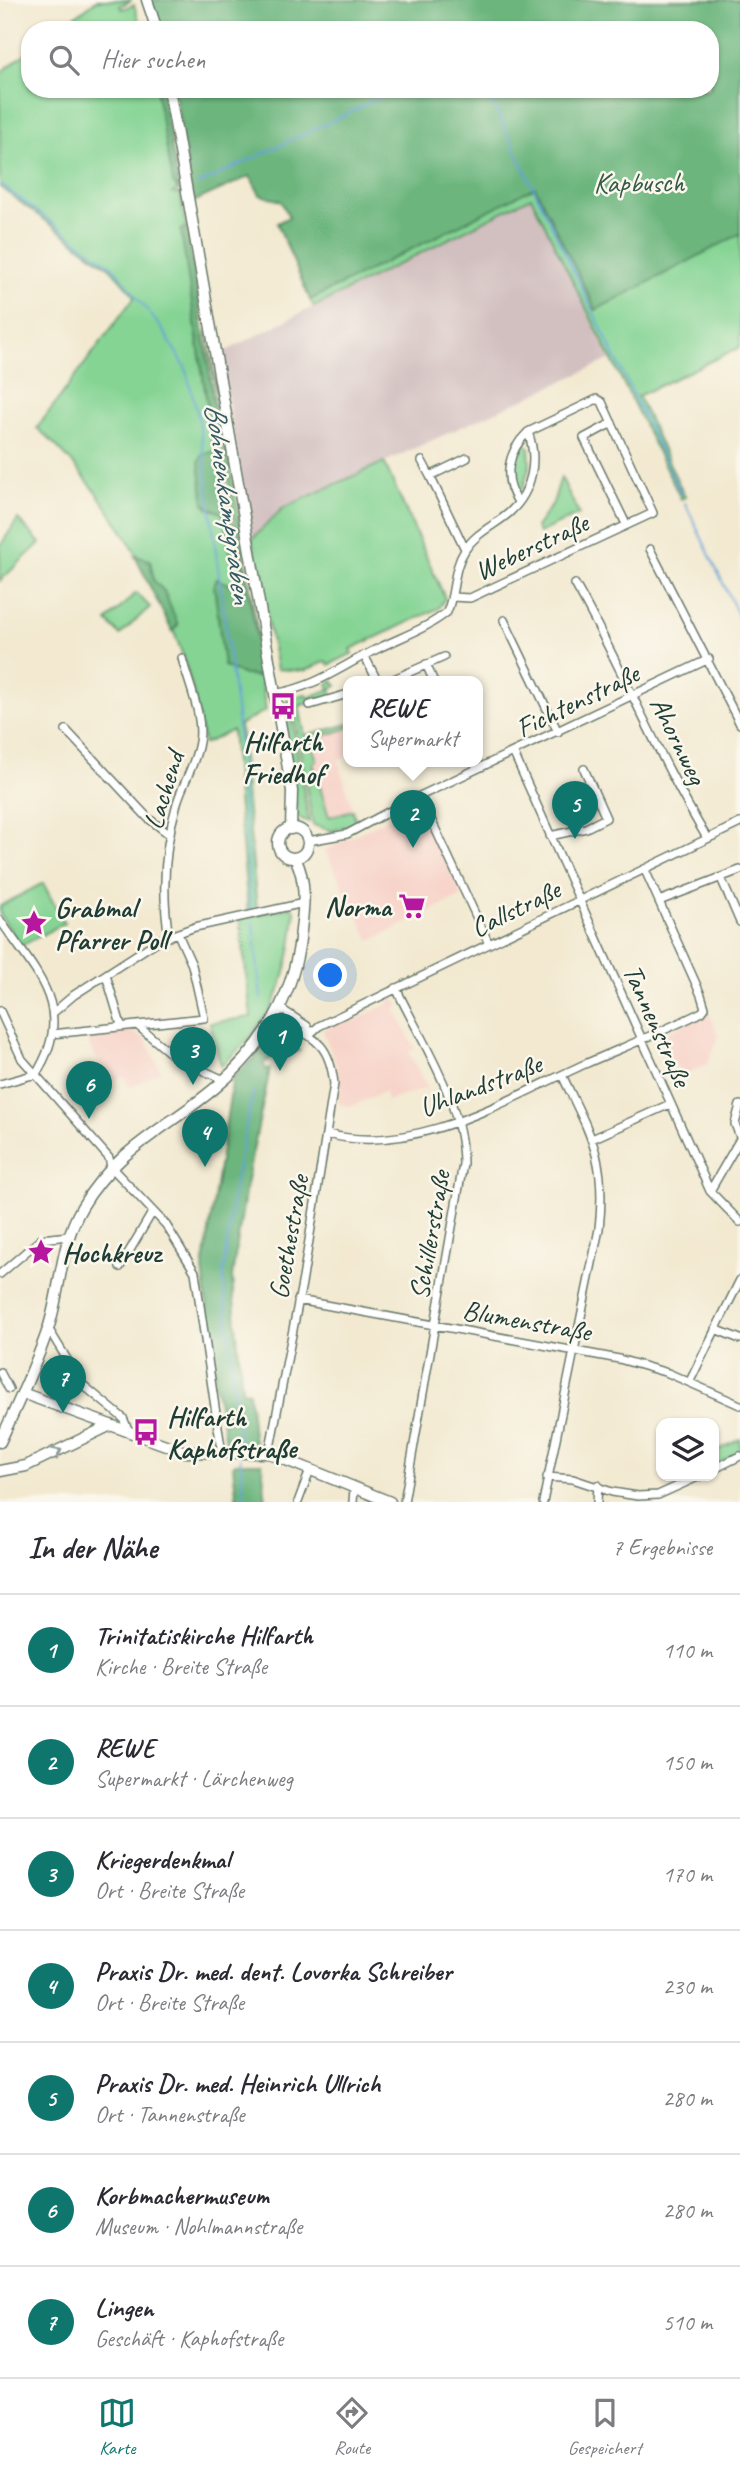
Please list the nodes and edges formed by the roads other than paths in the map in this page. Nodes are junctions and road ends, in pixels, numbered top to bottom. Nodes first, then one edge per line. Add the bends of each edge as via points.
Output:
1 (147, 0) edge
2 (154, 21) edge
3 (171, 98) edge
4 (612, 423) junction
5 (528, 432) junction
6 (467, 458) dead end
7 (422, 461) dead end
8 (430, 476) junction
9 (518, 502) junction
10 (626, 524) junction
11 (465, 549) junction
12 (650, 549) dead end
13 (575, 584) dead end
14 (452, 597) junction
15 (504, 620) dead end
16 (364, 655) junction
17 (444, 657) dead end
18 (182, 658) dead end
19 (709, 659) junction
20 (426, 664) junction
21 (375, 676) edge
22 (400, 676) edge
23 (431, 676) edge
24 (274, 694) junction
25 (343, 695) edge
26 (634, 695) junction
27 (310, 705) dead end
28 (740, 724) edge
29 (66, 730) dead end
30 (558, 732) junction
31 (514, 754) junction
32 (584, 769) dead end
33 (421, 798) junction
34 (740, 823) edge
35 (291, 828) junction
36 (170, 835) junction
37 (550, 836) junction
38 (707, 838) junction
39 (308, 841) junction
40 (295, 858) junction
41 (645, 870) junction
42 (740, 870) edge
43 (721, 878) junction
44 (578, 900) junction
45 (659, 901) junction
46 (304, 903) junction
47 (0, 920) edge
48 (740, 922) edge
49 (178, 934) junction
50 (169, 937) junction
51 (489, 944) junction
52 (106, 975) junction
53 (396, 988) junction
54 (0, 1011) edge
55 (54, 1012) junction
56 (279, 1014) junction
57 (121, 1025) junction
58 (138, 1026) junction
59 (52, 1034) junction
60 (310, 1034) junction
61 (642, 1040) junction
62 (36, 1074) junction
63 (562, 1075) junction
64 (224, 1080) junction
65 (0, 1084) edge
66 (670, 1104) junction
67 (740, 1105) edge
68 (457, 1120) junction
69 (327, 1134) junction
70 (740, 1138) edge
71 (592, 1139) junction
72 (111, 1167) junction
73 (710, 1191) junction
74 (153, 1211) junction
75 (740, 1222) edge
76 (69, 1236) junction
77 (120, 1267) dead end
78 (0, 1273) edge
79 (740, 1280) edge
80 (298, 1300) junction
81 (435, 1324) junction
82 (48, 1328) junction
83 (715, 1329) junction
84 (740, 1339) edge
85 (572, 1349) junction
86 (0, 1372) edge
87 (690, 1381) junction
88 (9, 1389) dead end
89 (22, 1393) junction
90 (740, 1405) edge
91 (111, 1425) junction
92 (129, 1432) junction
93 (0, 1442) edge
94 (269, 1453) junction
95 (222, 1455) junction
96 (740, 1456) edge
97 (719, 1466) edge
98 (310, 1470) junction
99 (0, 1471) edge
100 (547, 1477) junction
101 (689, 1481) edge
102 (598, 1485) junction
103 (354, 1489) junction
104 (298, 1502) edge
105 (353, 1502) edge
106 (390, 1502) edge
107 (404, 1502) edge
108 (543, 1502) edge
109 (597, 1502) edge

1 - 2 main road
3 - 24 main road
4 - 5 street via 597,399
4 - 10 street, Weberstraße via 653,513
4 - 10 street, Weberstraße via 583,438
5 - 9 street via 534,447 531,480
5 - 9 street via 516,443 508,472 509,489
6 - 8 street
7 - 8 street
8 - 11 street
9 - 11 street
10 - 14 street, Weberstraße via 470,598
11 - 14 street via 456,567
12 - 19 street
13 - 26 street, Ahornweg
14 - 16 street via 442,617
15 - 30 street
16 - 21 street
16 - 24 street via 335,675
17 - 20 street
18 - 36 street, Lachend via 200,741
19 - 26 street, Fichtenstraße
19 - 28 street
20 - 22 street
20 - 23 street
24 - 35 main road via 292,792
25 - 27 street
26 - 30 street, Fichtenstraße
26 - 38 street, Ahornweg via 669,774
29 - 36 street via 148,818
30 - 31 street, Fichtenstraße
31 - 33 street, Fichtenstraße
31 - 37 street, Tannenstraße
32 - 37 street via 606,818
33 - 39 street, Fichtenstraße via 347,834
33 - 51 street
34 - 38 street, Callstraße
35 - 39 main road via 301,831
35 - 40 main road via 281,834 279,845 284,855
36 - 50 street, Lachend via 162,890
37 - 44 street, Tannenstraße
38 - 41 street, Callstraße
39 - 40 main road via 305,851
40 - 46 main road via 304,884
41 - 44 street, Callstraße
41 - 45 street
42 - 43 street
43 - 45 street
43 - 48 street
44 - 51 street, Callstraße
44 - 61 street, Tannenstraße
45 - 61 street, Uhlandstraße via 705,1008
46 - 49 street via 195,926
46 - 56 main road via 295,964
47 - 55 street via 47,991
49 - 50 street
49 - 58 street via 192,965 204,1018
50 - 52 street
51 - 53 street, Callstraße
52 - 55 street
52 - 57 street
53 - 60 street, Callstraße
53 - 68 street, Schillerstraße
54 - 62 street via 22,1059
55 - 59 street
56 - 60 street, Goethestraße via 307,1026
56 - 64 main road via 260,1043
57 - 58 street
57 - 59 street
58 - 64 street via 176,1058
59 - 62 street
60 - 69 street, Goethestraße via 324,1047 333,1071
61 - 63 street, Uhlandstraße
61 - 66 street, Tannenstraße
62 - 65 street
62 - 72 street via 109,1158
63 - 68 street, Uhlandstraße via 508,1102
63 - 71 street
64 - 72 main road
66 - 71 street
66 - 73 street, Tannenstraße
67 - 70 street via 735,1124
68 - 69 street, Uhlandstraße via 378,1141
68 - 81 street, Schillerstraße via 463,1164
69 - 80 street, Goethestraße
70 - 73 street
71 - 85 street via 599,1157 599,1229
72 - 74 street
72 - 76 main road via 80,1209
73 - 75 street, Tannenstraße
74 - 77 street
74 - 95 street via 182,1246 199,1282
76 - 78 street via 41,1239
76 - 82 main road
79 - 83 street
80 - 81 street, Blumenstraße
80 - 94 street, Goethestraße
81 - 85 street, Blumenstraße
81 - 107 street, Schillerstraße
82 - 89 main road
82 - 92 street via 82,1384 123,1418
83 - 84 street
83 - 87 street
85 - 87 street, Blumenstraße
85 - 100 street
86 - 88 street
87 - 90 street, Blumenstraße
89 - 91 main road
89 - 93 main road
91 - 92 main road
99 -> 91 main road via 33,1464
92 - 95 main road via 185,1452
94 - 95 main road
94 - 98 main road
96 - 97 street
98 - 103 main road
98 - 104 street
100 - 102 street
100 - 108 street
101 - 102 street via 658,1495 612,1492
102 - 109 street
103 - 105 street
103 - 106 main road

